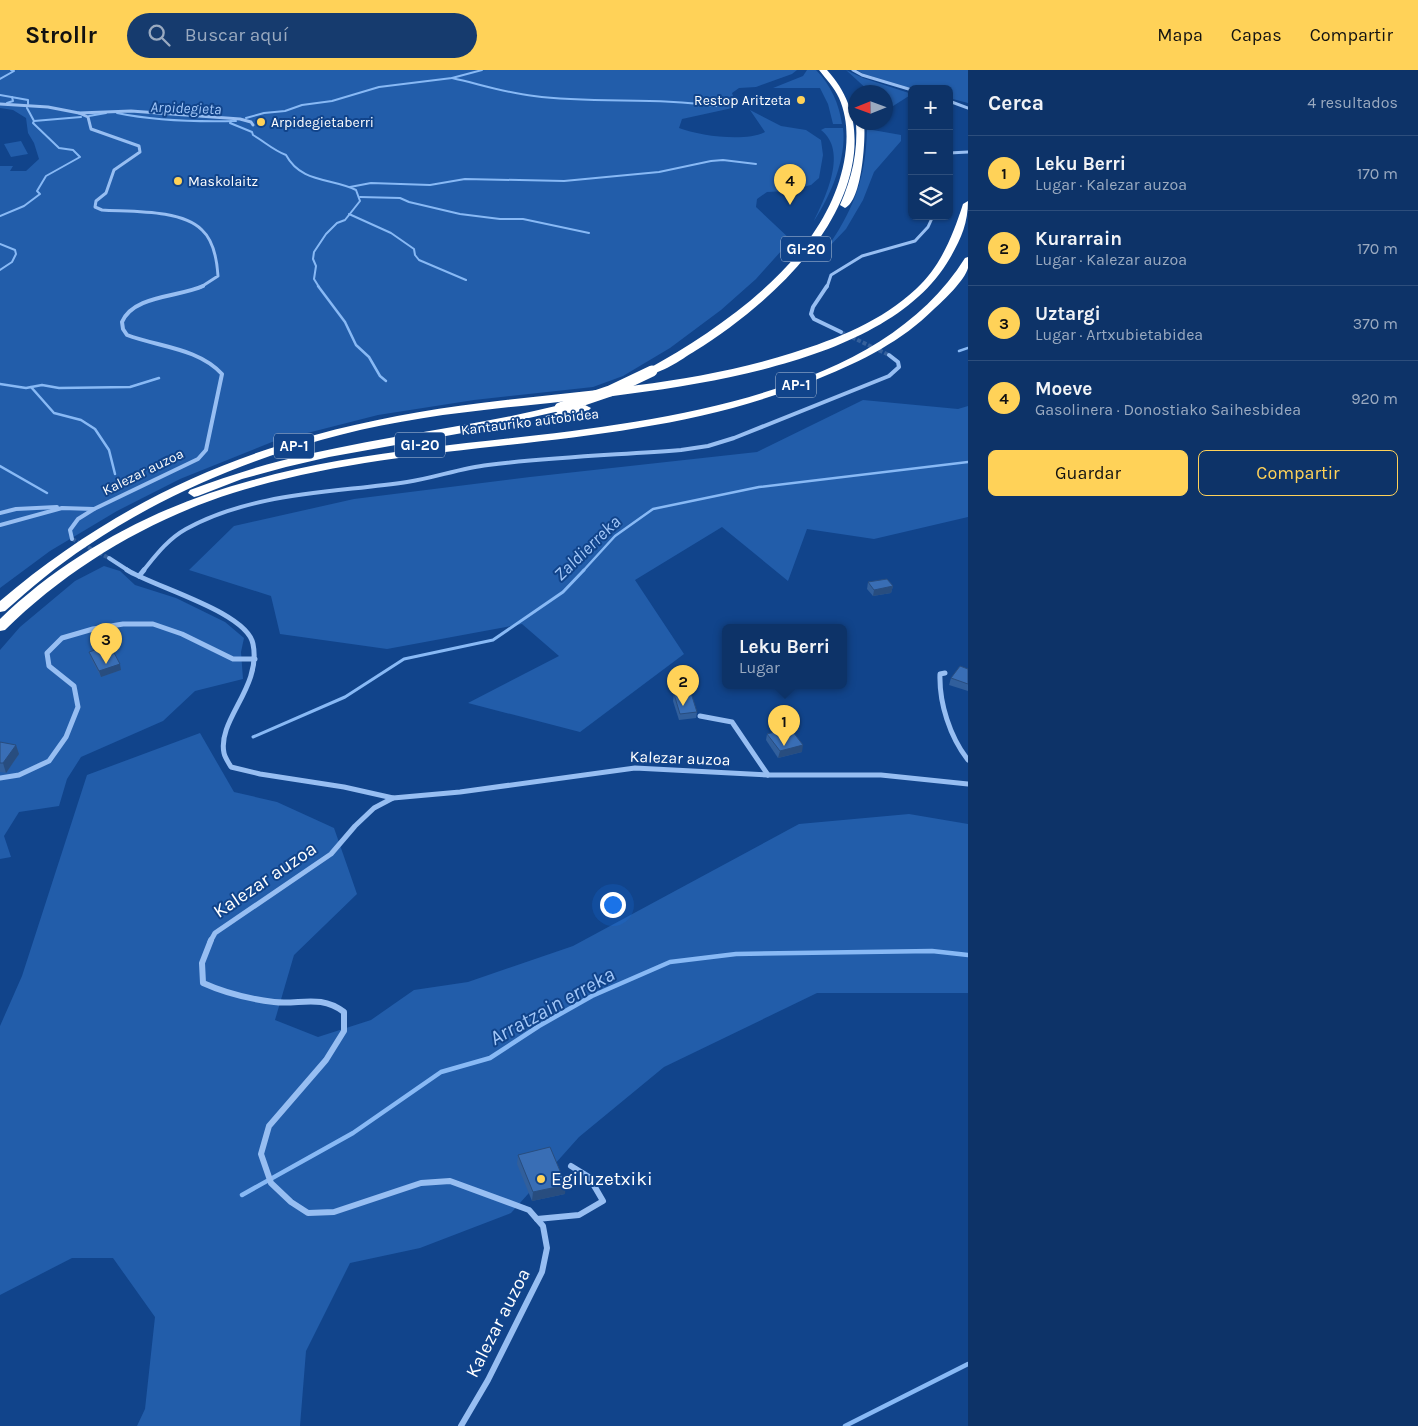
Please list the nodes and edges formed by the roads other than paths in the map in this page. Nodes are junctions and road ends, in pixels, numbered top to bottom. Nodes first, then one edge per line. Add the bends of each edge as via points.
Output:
1 (823, 70) edge
2 (832, 70) edge
3 (853, 70) edge
4 (908, 89) edge
5 (848, 91) edge
6 (953, 102) edge
7 (0, 104) edge
8 (968, 108) edge
9 (79, 113) junction
10 (253, 125) dead end
11 (861, 130) edge
12 (968, 152) edge
13 (953, 153) edge
14 (968, 204) edge
15 (931, 220) edge
16 (968, 260) edge
17 (842, 332) tunnel mouth
18 (889, 355) dead end
19 (256, 482) junction
20 (62, 508) junction
21 (94, 509) junction
22 (0, 513) edge
23 (0, 525) edge
24 (72, 539) dead end
25 (109, 558) tunnel mouth
26 (44, 570) junction
27 (139, 576) junction
28 (0, 608) edge
29 (0, 627) edge
30 (255, 659) junction
31 (945, 673) dead end
32 (700, 716) dead end
33 (968, 760) edge
34 (768, 775) junction
35 (0, 778) edge
36 (968, 784) edge
37 (393, 798) junction
38 (571, 1166) dead end
39 (537, 1218) junction
40 (461, 1426) edge

1 - 26 highway, GI-20, bridge via 848,109 852,136 842,188 808,246 768,290 704,341 610,391 560,408 482,427 296,461 238,477 157,509
2 - 5 highway
3 - 4 street
6 - 8 street
7 - 9 street
9 - 10 street via 147,112 240,119
9 - 21 street, Kalezar auzoa via 88,118 91,129 139,146 140,152 136,156 113,170 106,192 96,201 95,207 172,217 195,224 206,234 214,250 218,276 212,282 139,305 122,320 122,327 126,334 146,342 204,358 216,365 222,374 206,450 198,459
11 - 19 highway, GI-20 via 858,175 841,213 810,260 752,316 706,350 665,374 619,396 551,418 467,438 338,460
12 - 13 street
14 - 26 highway, Kantauriko autobidea / AP-1 via 942,266 922,289 884,318 849,337 792,358 729,375 660,387 428,414 368,425 289,447 232,466 151,502 112,523
15 - 17 street via 915,241 862,256 831,275 811,314 814,319
16 - 19 highway, Kantauriko autobidea / AP-1 via 928,310 877,348 812,379 757,398 683,417 378,458
18 - 27 street via 899,367 889,376 708,446 487,465 408,482 255,503 220,513 185,529 166,543
19 - 29 highway, Kantauriko autobidea / AP-1 via 192,504 131,532 56,578
20 - 21 street, Kalezar auzoa
20 - 22 street, Kalezar auzoa via 16,509
20 - 23 street, Kalezar auzoa
21 - 24 street, Kalezar auzoa via 78,519 70,530
25 - 27 street, Kalezar auzoa
26 - 28 highway, Kantauriko autobidea
27 - 30 street, Kalezar auzoa via 194,599 240,625 253,640
30 - 35 street via 233,659 153,624 93,628 62,638 47,653 49,666 74,686 78,707 66,737 49,761 19,775
30 - 37 street, Kalezar auzoa via 249,687 225,735 224,754 232,767
31 - 33 street via 940,674 939,682 946,711 954,736
32 - 34 street via 732,722
34 - 36 street, Kalezar auzoa via 881,775
34 - 37 street, Kalezar auzoa via 635,768
37 - 39 street, Kalezar auzoa via 374,808 331,854 216,933 205,950 200,968 203,983 215,990 281,1003 314,1000 335,1003 344,1012 344,1032 326,1060 269,1126 261,1154 267,1173 271,1183 290,1202 308,1212 334,1212 421,1183 450,1181 529,1210
38 - 39 street via 589,1178 603,1201 579,1215
39 - 40 street, Kalezar auzoa via 543,1226 547,1248 542,1272

